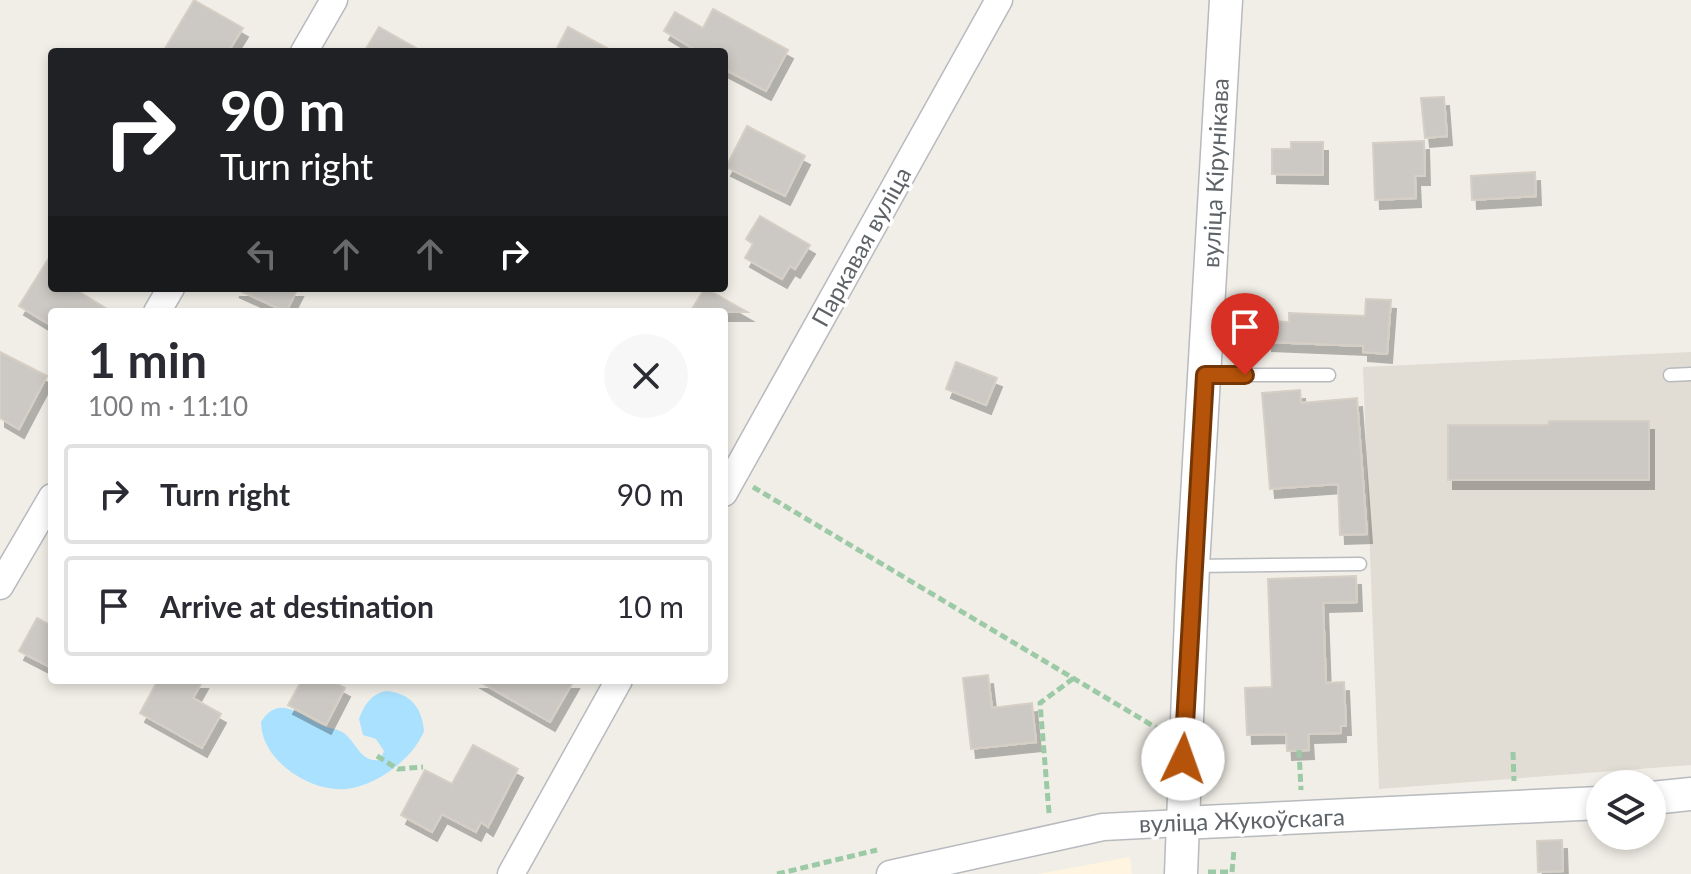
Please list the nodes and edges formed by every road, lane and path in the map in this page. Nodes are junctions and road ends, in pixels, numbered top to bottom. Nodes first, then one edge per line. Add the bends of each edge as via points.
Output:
1 (334, 0) edge
2 (999, 0) edge
3 (1226, 0) edge
4 (306, 48) edge
5 (1691, 374) edge
6 (1205, 375) junction
7 (1329, 375) dead end
8 (1670, 375) dead end
9 (729, 485) edge
10 (48, 504) edge
11 (1360, 564) dead end
12 (1193, 566) junction
13 (0, 586) edge
14 (1074, 678) junction
15 (617, 684) edge
16 (1166, 734) dead end
17 (1513, 752) dead end
18 (377, 756) dead end
19 (423, 767) dead end
20 (1515, 790) dead end
21 (1691, 794) edge
22 (1666, 797) edge
23 (1586, 804) edge
24 (1050, 818) dead end
25 (1181, 823) junction
26 (511, 874) edge
27 (890, 874) edge
28 (1181, 874) edge

1 - 4 street
2 - 9 street, Паркавая вуліца
3 - 6 street, вуліца Кірунікава
5 - 8 lane
6 - 7 lane
6 - 12 street, вуліца Кірунікава
9 - 14 path
10 - 13 street
11 - 12 lane
12 - 25 street, вуліца Кірунікава
14 - 16 path
14 - 24 path via 1040,703
15 - 26 street
17 - 20 path
18 - 19 path via 398,769
21 - 22 street
23 - 25 street, вуліца Жукоўскага
25 - 27 street, вуліца Жукоўскага via 1103,827
25 - 28 street, вуліца Кірунікава

